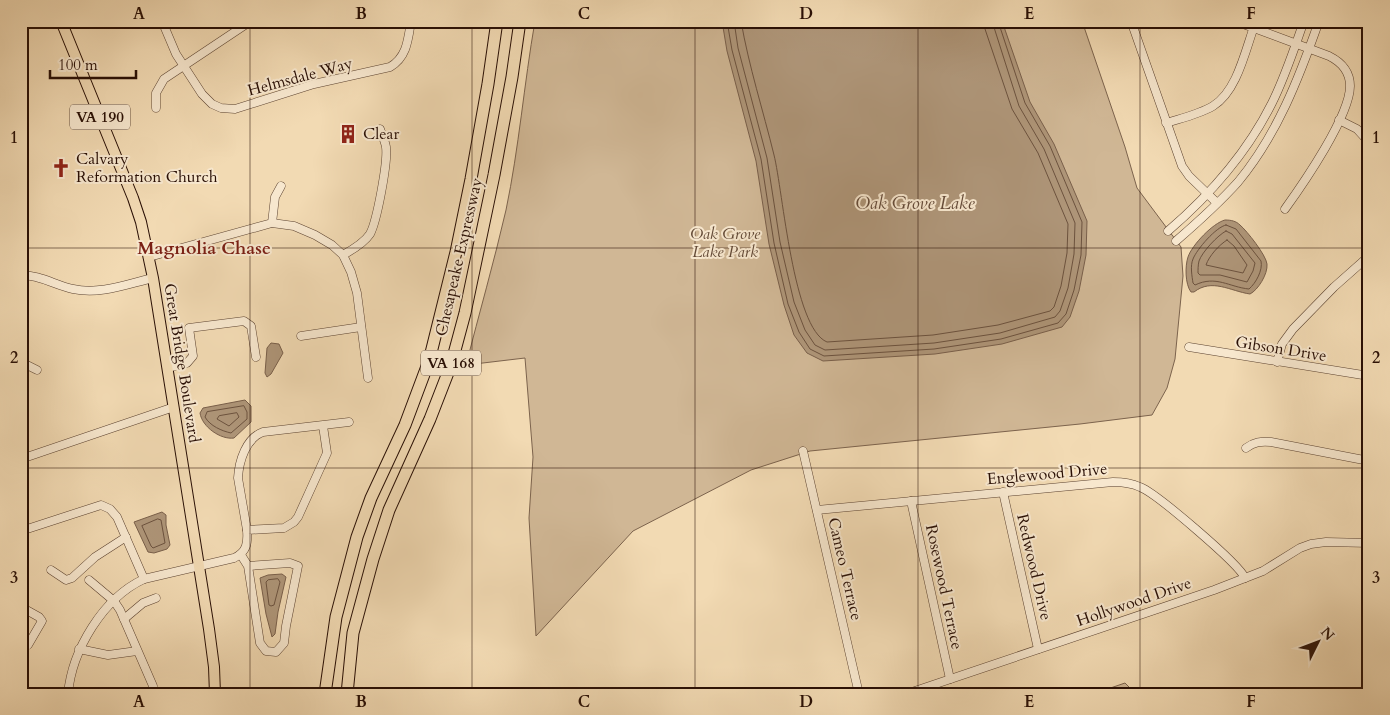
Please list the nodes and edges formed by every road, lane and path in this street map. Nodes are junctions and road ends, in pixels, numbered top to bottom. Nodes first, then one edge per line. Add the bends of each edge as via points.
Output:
1 (60, 21) edge
2 (162, 21) edge
3 (251, 21) edge
4 (411, 21) edge
5 (498, 21) edge
6 (520, 21) edge
7 (1131, 21) edge
8 (1234, 21) edge
9 (1304, 21) edge
10 (1319, 21) edge
11 (1255, 24) edge
12 (1296, 44) junction
13 (1310, 48) junction
14 (184, 66) junction
15 (156, 108) dead end
16 (1339, 120) junction
17 (1166, 123) junction
18 (380, 129) dead end
19 (1367, 140) dead end
20 (281, 186) dead end
21 (1208, 194) junction
22 (1217, 203) junction
23 (1285, 209) dead end
24 (272, 223) junction
25 (1168, 231) dead end
26 (1176, 241) dead end
27 (343, 255) junction
28 (1369, 256) edge
29 (149, 257) junction
30 (21, 275) edge
31 (153, 278) junction
32 (361, 327) junction
33 (301, 336) dead end
34 (1189, 347) dead end
35 (256, 357) dead end
36 (21, 362) edge
37 (1277, 362) junction
38 (168, 368) junction
39 (37, 370) dead end
40 (1369, 376) edge
41 (368, 378) dead end
42 (174, 407) junction
43 (349, 422) dead end
44 (323, 426) junction
45 (1246, 448) dead end
46 (803, 451) dead end
47 (21, 459) edge
48 (1369, 461) edge
49 (1003, 492) junction
50 (911, 501) junction
51 (817, 510) junction
52 (248, 530) junction
53 (21, 531) edge
54 (126, 537) junction
55 (1369, 543) edge
56 (241, 555) junction
57 (199, 566) junction
58 (248, 566) junction
59 (51, 570) dead end
60 (1244, 578) junction
61 (144, 579) junction
62 (89, 580) dead end
63 (156, 598) dead end
64 (114, 602) junction
65 (21, 606) edge
66 (124, 619) junction
67 (28, 645) dead end
68 (80, 649) junction
69 (1038, 649) junction
70 (136, 651) junction
71 (950, 679) junction
72 (152, 686) dead end
73 (68, 694) edge
74 (215, 694) edge
75 (325, 694) edge
76 (347, 694) edge
77 (859, 694) edge
78 (906, 694) edge

1 - 29 main road, Great Bridge Boulevard / VA 190 via 133,198
2 - 14 street, Helmsdale Way
3 - 14 street
4 - 14 street, Helmsdale Way via 406,50 390,67 314,84 235,109 221,108 208,101
5 - 75 highway, Chesapeake Expressway / VA 168 via 471,179 429,361 357,536 336,617
6 - 76 highway, Chesapeake Expressway / VA 168 via 494,176 465,312 451,365 389,510 373,559 354,634
7 - 17 street
8 - 11 street
9 - 12 street
10 - 13 street
11 - 12 street
11 - 17 street via 1233,83 1224,97 1207,109
12 - 13 street
12 - 21 street via 1261,123
13 - 16 street via 1335,59 1347,73 1349,95
13 - 22 street via 1289,99 1269,136 1242,176
14 - 15 street via 162,82 156,93
16 - 19 street via 1357,129
16 - 23 street via 1313,168
17 - 21 street via 1182,166
18 - 27 street via 386,148 375,223 369,236
20 - 24 street via 275,197
21 - 22 street
21 - 25 street
22 - 26 street
24 - 27 street via 294,226 315,235
24 - 29 street
27 - 32 street via 354,281
28 - 37 street via 1294,329 1282,344
29 - 31 main road, Great Bridge Boulevard / VA 190
30 - 31 street via 41,277 87,291
31 - 38 main road, Great Bridge Boulevard / VA 190
32 - 33 street
32 - 41 street
34 - 37 street, Gibson Drive
35 - 38 street via 251,326 244,321 189,328 193,356 188,363
36 - 39 street
37 - 40 street, Gibson Drive
38 - 42 main road, Great Bridge Boulevard / VA 190
42 - 47 street
42 - 57 main road, Great Bridge Boulevard / VA 190
43 - 44 street
44 - 52 street via 327,453 298,517 284,528
44 - 52 street via 263,432 254,436 238,470
45 - 48 street via 1257,442 1271,442
46 - 51 street, Cameo Terrace
49 - 50 street, Englewood Drive
49 - 60 street, Englewood Drive via 1113,482 1140,487 1200,534
49 - 69 street, Redwood Drive
50 - 51 street, Englewood Drive
50 - 71 street, Rosewood Terrace
51 - 77 street, Cameo Terrace
52 - 56 street via 248,542
53 - 54 street via 102,505 117,518
54 - 59 street via 95,557 72,578 66,580
54 - 61 street
55 - 60 street, Hollywood Drive via 1311,544
56 - 57 street
56 - 58 street
57 - 61 street
57 - 74 main road, Great Bridge Boulevard / VA 190
58 - 58 street via 260,643 266,651 276,652 284,643 298,566 290,563
60 - 69 street, Hollywood Drive
61 - 64 street
62 - 64 street
63 - 66 street via 143,603
64 - 66 street
64 - 68 street via 87,635
65 - 67 street via 42,621
66 - 70 street
68 - 70 street via 108,655
68 - 73 street via 72,669
69 - 71 street, Hollywood Drive
70 - 72 street
71 - 78 street, Hollywood Drive

